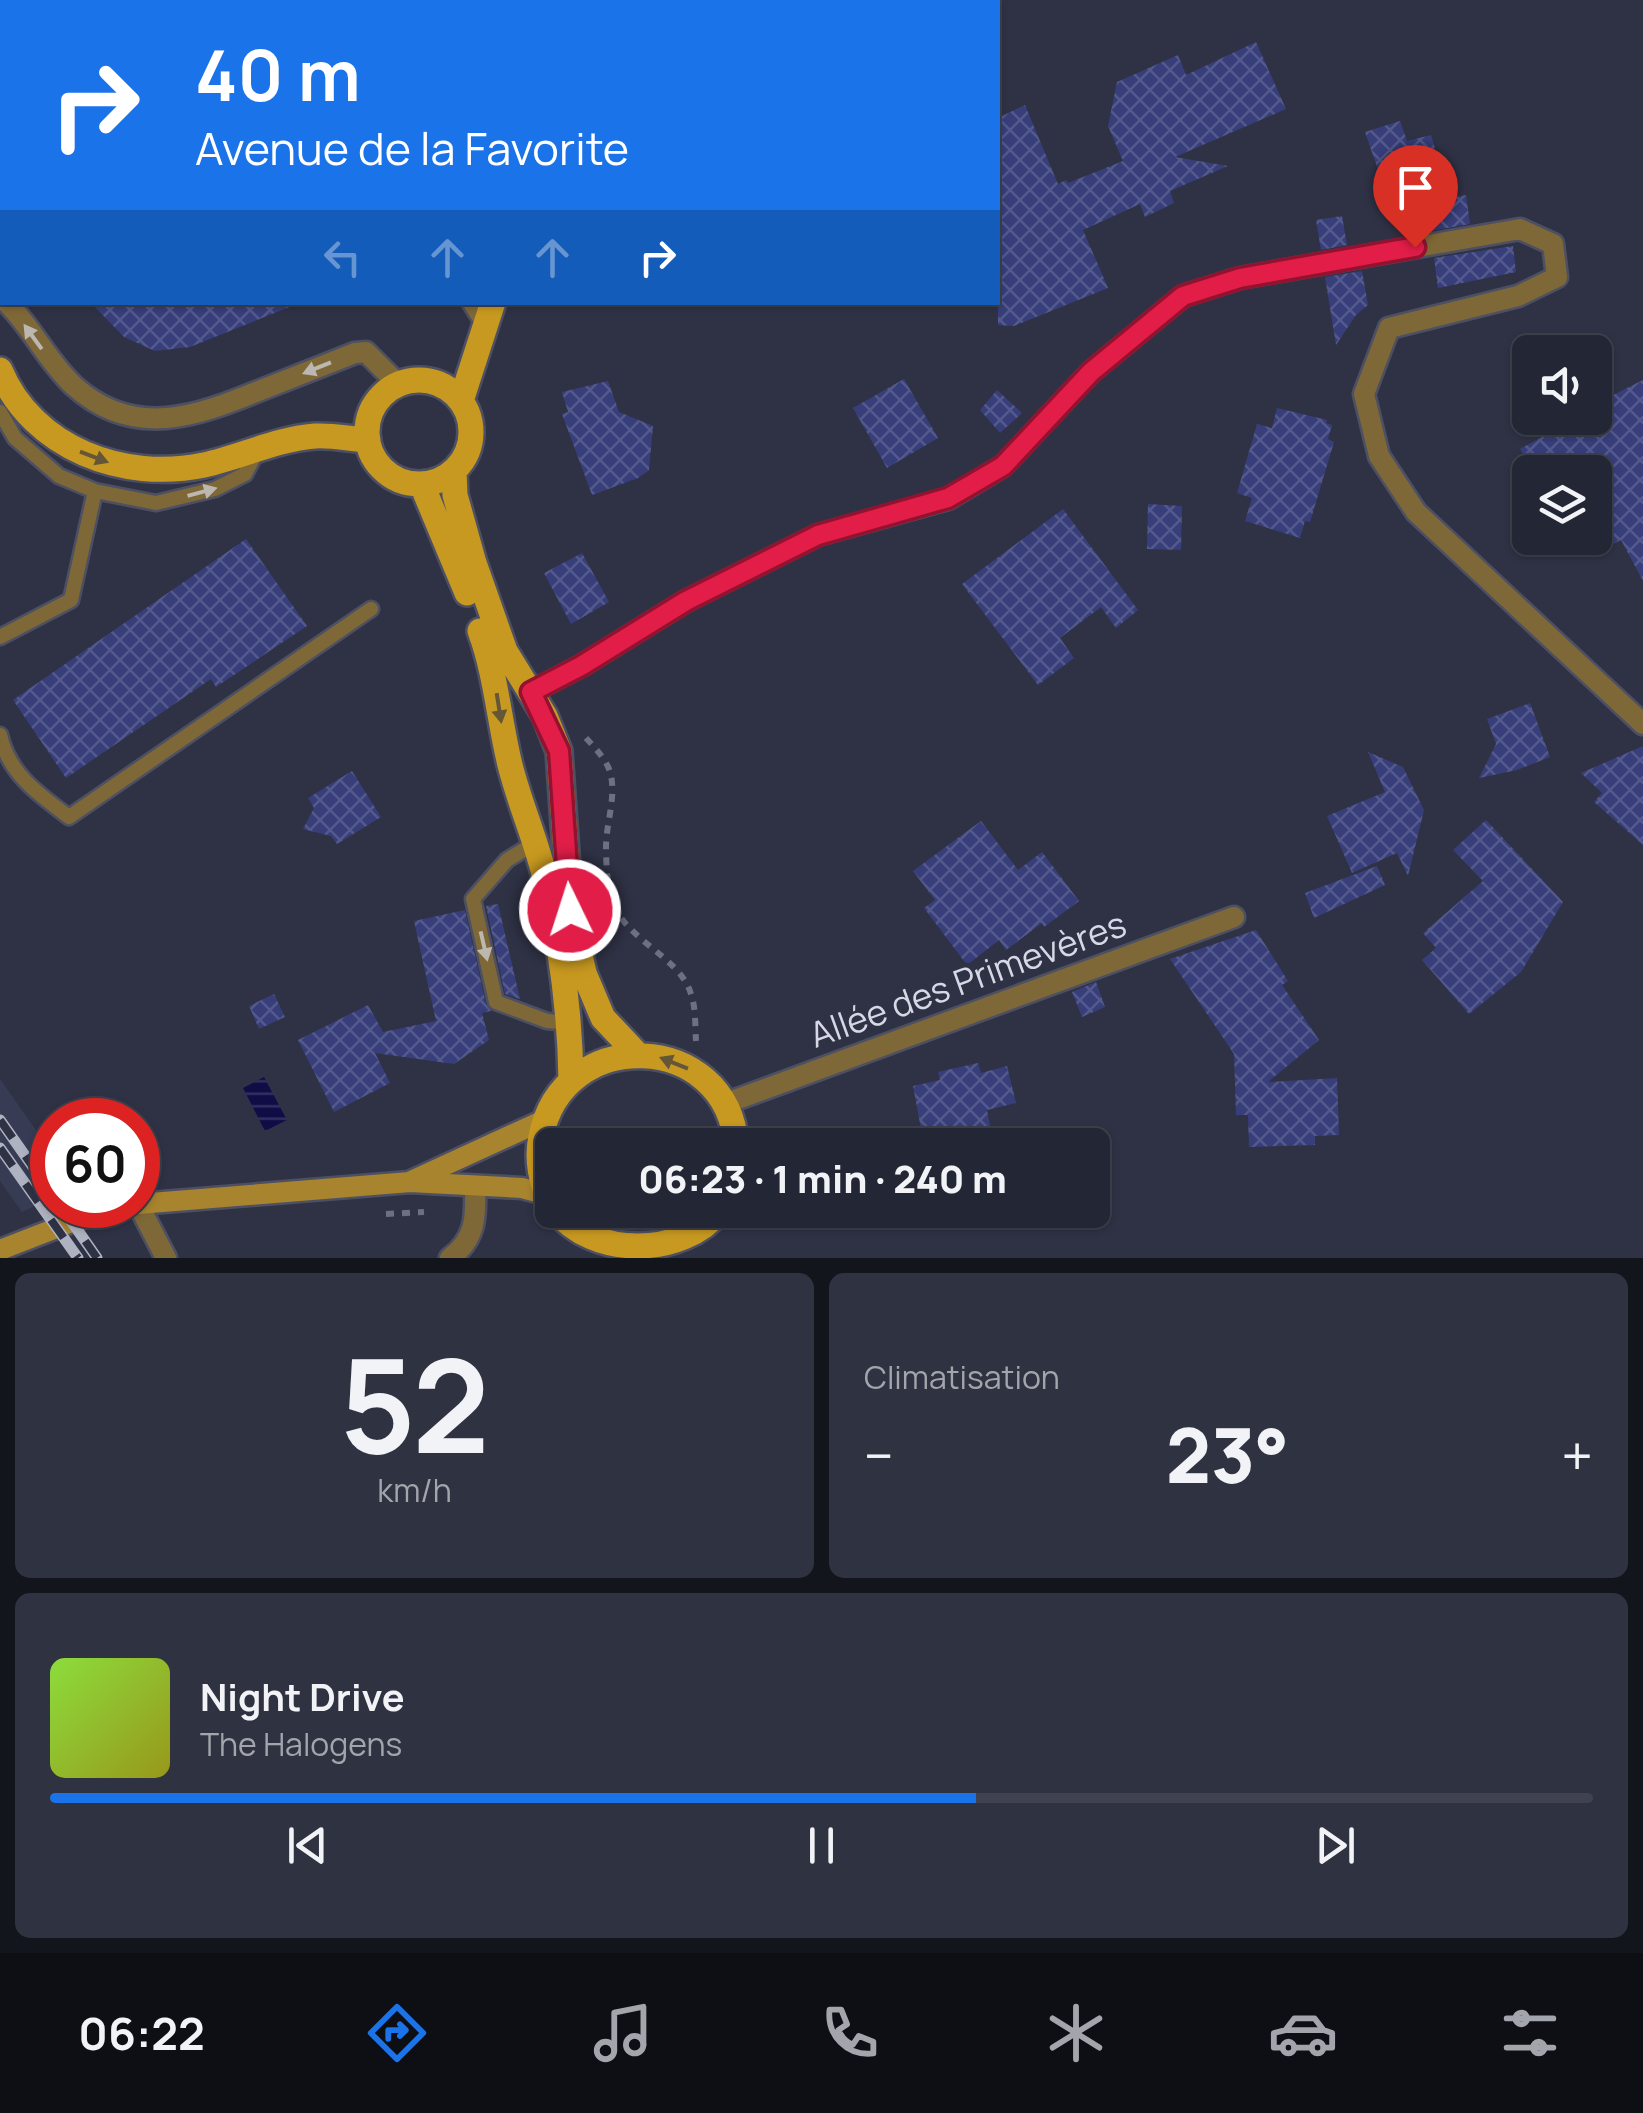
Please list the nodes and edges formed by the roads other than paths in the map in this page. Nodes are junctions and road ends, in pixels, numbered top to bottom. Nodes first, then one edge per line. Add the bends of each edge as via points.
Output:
1 (7, 305) edge
2 (489, 315) edge
3 (0, 370) edge
4 (398, 384) junction
5 (461, 400) junction
6 (0, 412) edge
7 (368, 440) junction
8 (258, 449) junction
9 (454, 472) junction
10 (422, 484) junction
11 (94, 491) junction
12 (371, 609) dead end
13 (0, 637) edge
14 (531, 692) junction
15 (1643, 724) edge
16 (0, 735) edge
17 (535, 843) junction
18 (1234, 917) dead end
19 (569, 1023) junction
20 (637, 1054) junction
21 (571, 1080) junction
22 (724, 1104) junction
23 (544, 1120) junction
24 (542, 1128) edge
25 (733, 1128) edge
26 (410, 1182) junction
27 (475, 1187) junction
28 (535, 1194) edge
29 (160, 1202) edge
30 (56, 1228) edge
31 (149, 1228) edge
32 (575, 1228) edge
33 (706, 1228) edge
34 (4, 1249) edge
35 (689, 1249) edge
36 (632, 1256) edge
37 (166, 1258) edge
38 (450, 1258) edge

4 -> 1 street via 366,352 354,353 201,414 132,416 104,407 75,386
2 - 5 main road
3 -> 8 main road via 28,414 92,458 166,470
4 - 5 main road via 432,381
4 - 7 main road via 374,407
5 - 9 main road via 472,437
6 - 11 lane via 16,438 59,476
7 - 8 main road via 318,436
7 - 10 main road via 392,477
11 -> 8 lane via 156,504 215,490 245,474
9 - 10 main road
9 - 14 main road via 474,563 506,651
10 -> 17 main road via 492,663 510,763
11 - 13 lane via 71,600
12 - 16 lane via 69,817 34,792 5,758
14 - 15 street via 686,601 818,535 948,498 1003,466 1091,372 1183,296 1240,278 1520,229 1553,244 1557,277 1518,296 1389,328 1364,394 1378,456 1416,512
14 - 20 main road via 559,751 570,910 584,974 603,1018
17 - 19 main road
17 -> 19 lane via 507,860 473,900 496,1002
18 - 22 street, Allée des Primevères
19 - 21 main road
20 - 21 main road via 591,1066
22 -> 20 main road via 700,1076 662,1057
21 - 23 main road
22 - 25 main road
23 - 24 main road
23 - 26 street
26 - 27 street
26 - 29 street
27 - 28 street
27 - 38 street via 466,1247
30 - 34 street
31 - 37 street
32 - 36 main road
33 - 35 main road
35 - 36 main road

